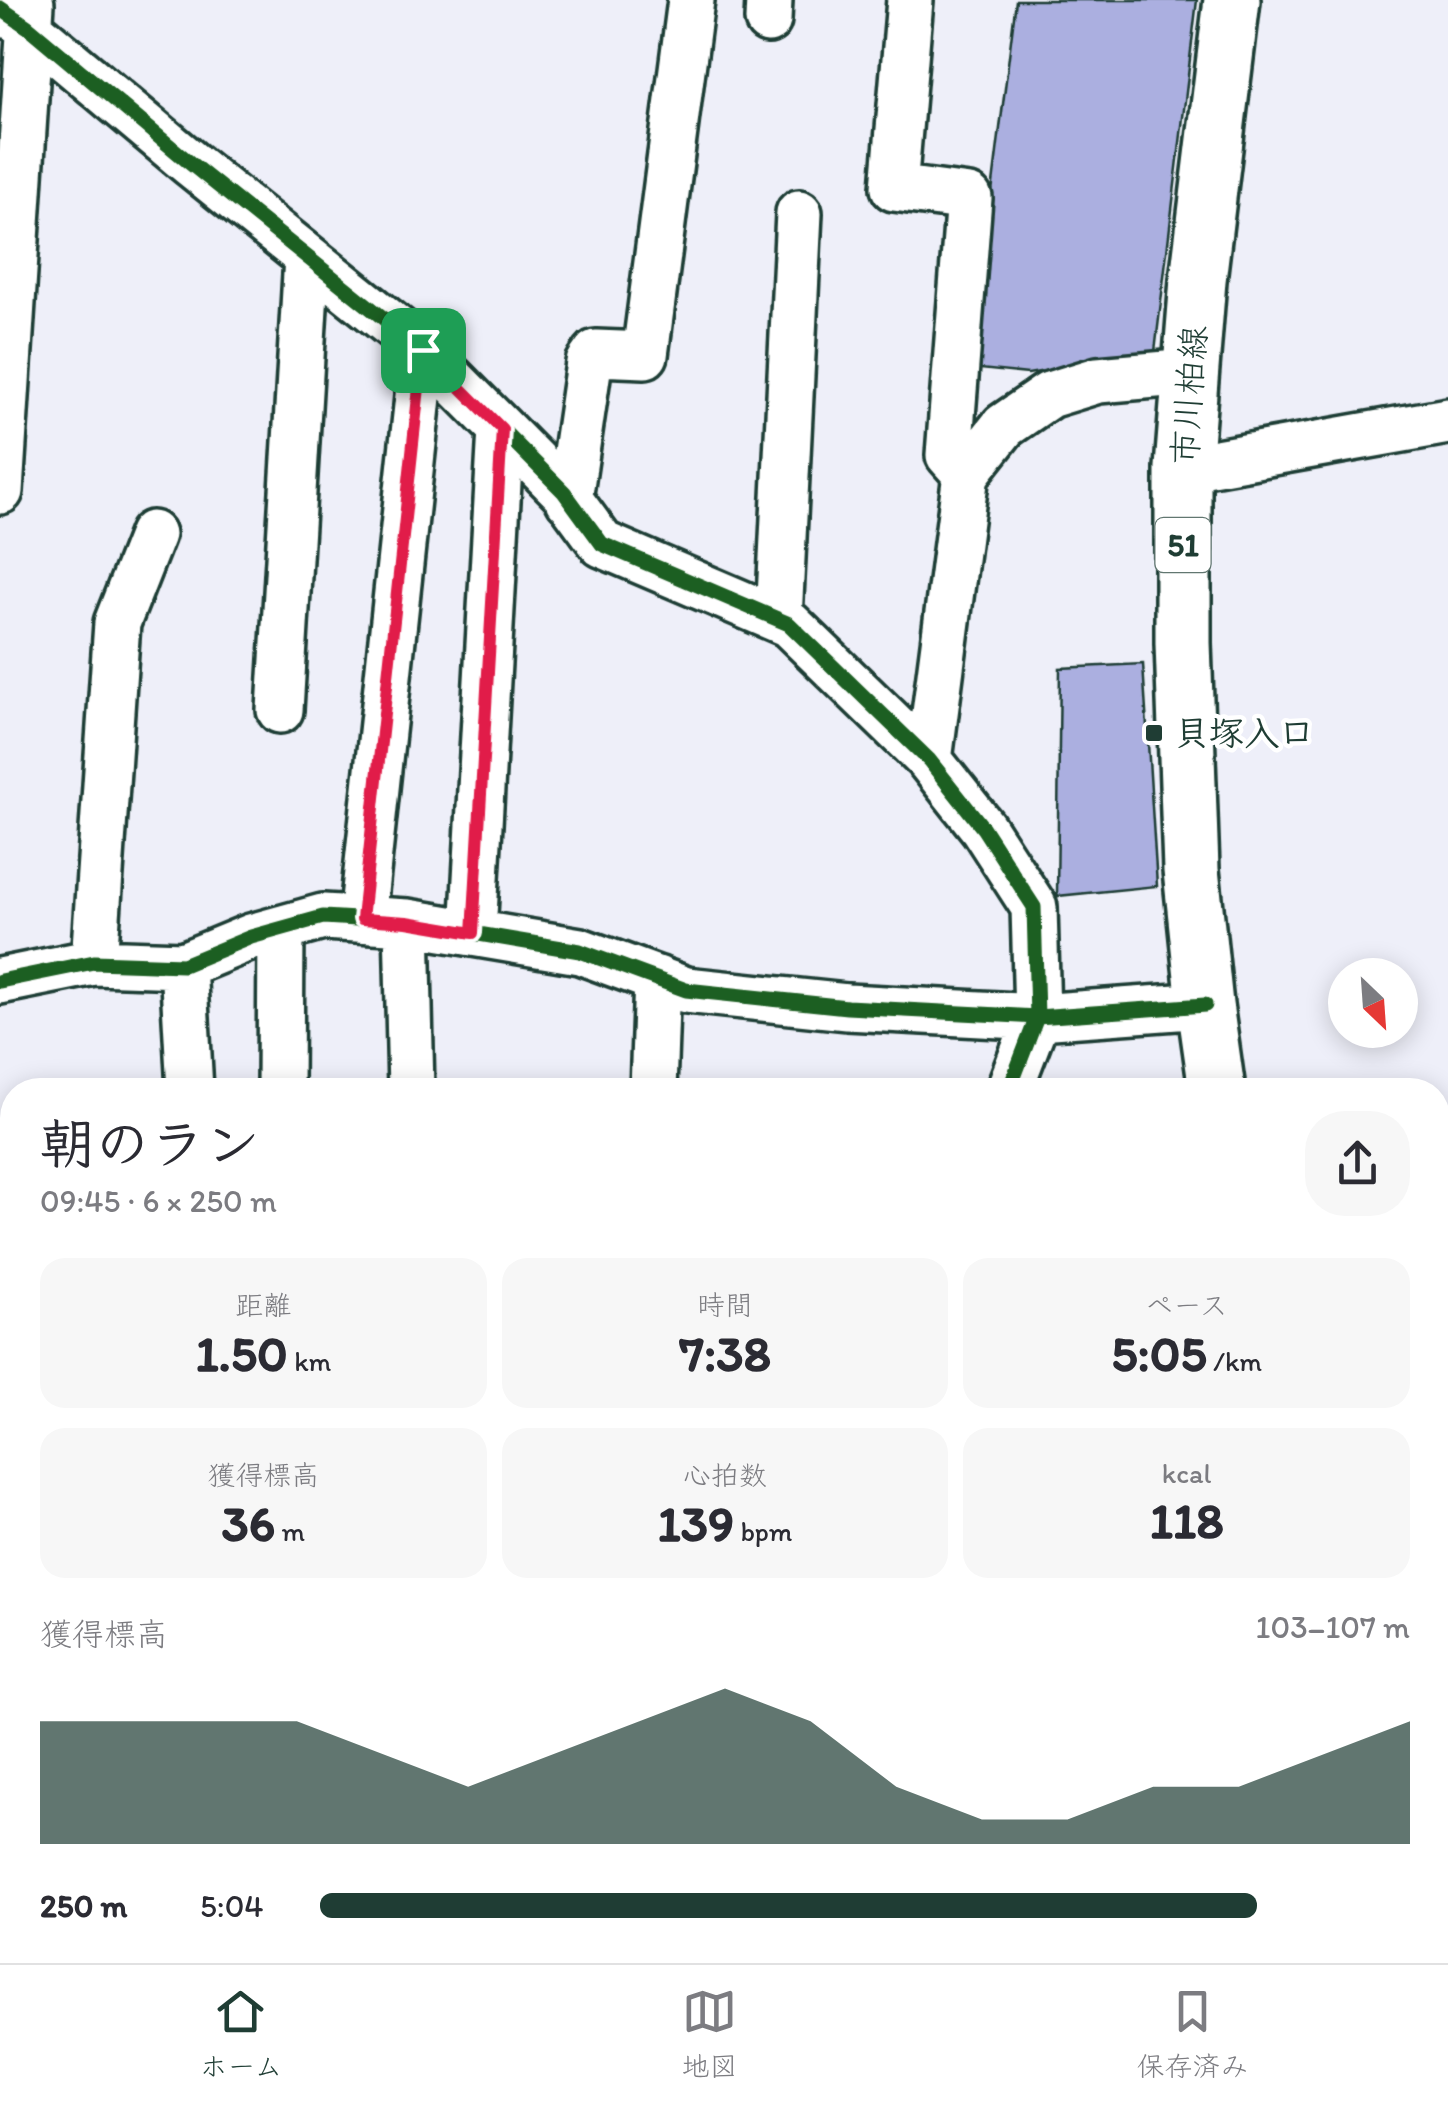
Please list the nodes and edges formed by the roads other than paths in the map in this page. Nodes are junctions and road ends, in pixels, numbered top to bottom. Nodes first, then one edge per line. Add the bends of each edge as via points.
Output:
1 (691, 0) edge
2 (910, 0) edge
3 (1232, 0) edge
4 (20, 12) edge
5 (799, 213) dead end
6 (307, 257) junction
7 (423, 350) junction
8 (1190, 372) junction
9 (1448, 421) edge
10 (502, 429) junction
11 (1182, 468) junction
12 (966, 474) junction
13 (0, 491) edge
14 (570, 500) junction
15 (152, 534) dead end
16 (779, 619) junction
17 (280, 710) dead end
18 (929, 760) junction
19 (362, 919) junction
20 (407, 922) junction
21 (281, 929) junction
22 (473, 933) junction
23 (94, 962) junction
24 (183, 964) junction
25 (657, 979) junction
26 (0, 981) edge
27 (1205, 1005) junction
28 (1037, 1017) junction
29 (189, 1078) edge
30 (280, 1078) edge
31 (411, 1078) edge
32 (653, 1078) edge
33 (1014, 1078) edge
34 (1215, 1078) edge

1 - 14 street via 645,355 596,353 588,363
2 - 12 street via 894,188 969,198 948,454
3 - 8 main road, 市川柏線 / 51
4 - 6 street
4 - 13 street
5 - 16 street
6 - 7 street
6 - 17 street
7 - 10 street
7 - 19 street
8 - 11 main road, 市川柏線 / 51
8 - 12 street via 1098,380 1050,396 1004,426
9 - 11 street
10 - 14 street
10 - 22 street
11 - 27 main road, 市川柏線 / 51 via 1191,870
12 - 18 street
14 - 16 street via 602,544
15 - 23 street via 117,624
16 - 18 street
18 - 28 street via 1034,907
19 - 20 street
19 - 21 street via 323,917
20 - 22 street
20 - 31 street
21 - 24 street
21 - 30 street
22 - 25 street via 580,951
23 - 24 street
23 - 26 street
24 - 29 street
25 - 28 street via 686,990 846,1008
25 - 32 street
27 - 28 street
27 - 34 main road, 市川柏線 / 51
28 - 33 street

